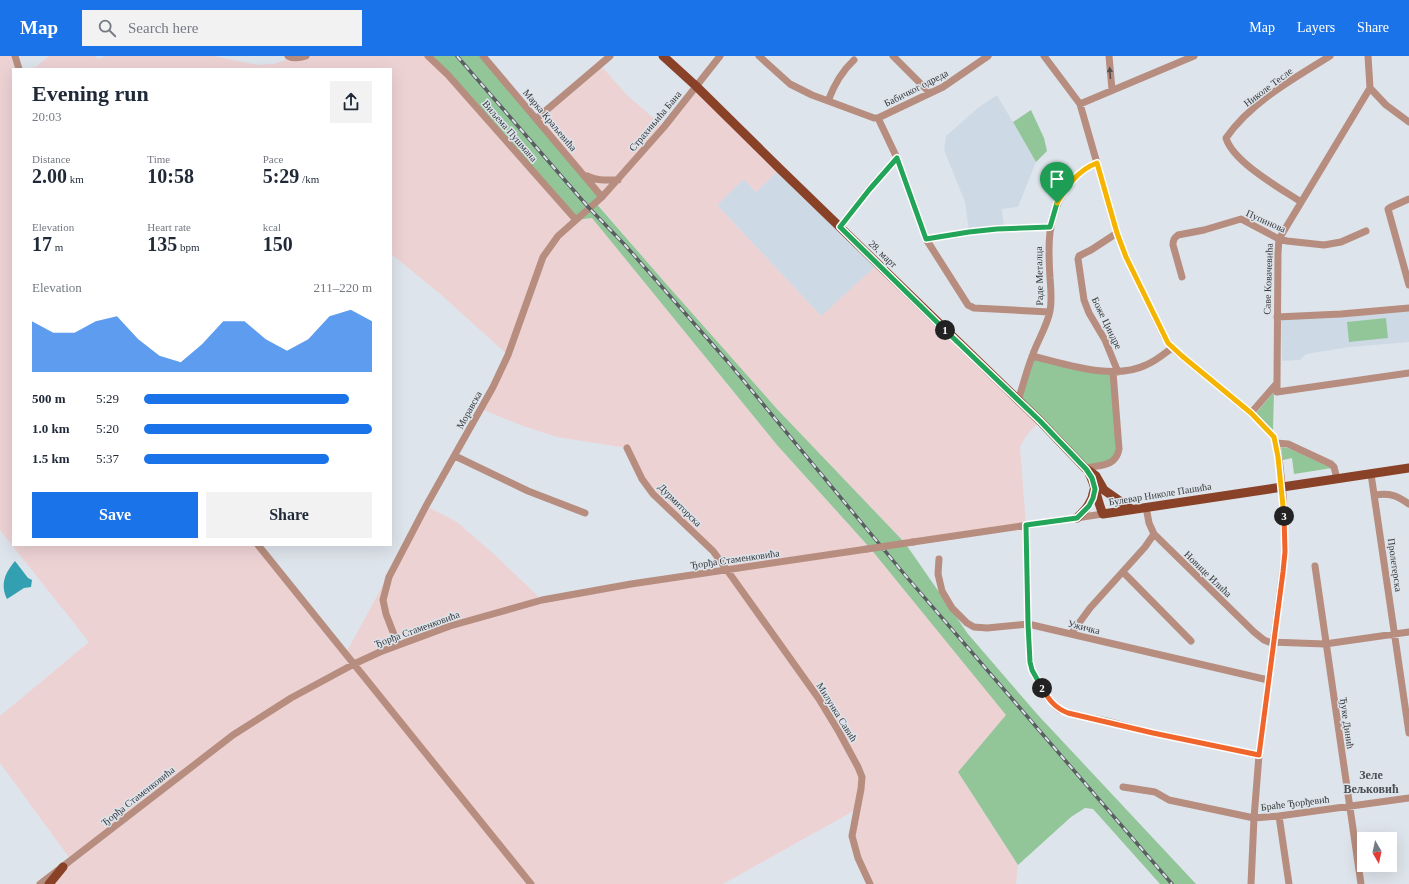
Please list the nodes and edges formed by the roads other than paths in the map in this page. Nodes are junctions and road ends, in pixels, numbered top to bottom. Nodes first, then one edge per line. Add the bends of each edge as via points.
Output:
1 (15, 56) edge
2 (288, 56) edge
3 (306, 56) edge
4 (428, 56) edge
5 (483, 56) edge
6 (610, 56) edge
7 (663, 56) edge
8 (720, 56) edge
9 (759, 56) edge
10 (893, 56) edge
11 (1044, 56) edge
12 (1109, 56) edge
13 (1194, 56) edge
14 (1330, 56) edge
15 (1368, 56) edge
16 (986, 57) edge
17 (854, 60) dead end
18 (18, 68) edge
19 (696, 86) junction
20 (1370, 88) junction
21 (1112, 90) junction
22 (930, 93) junction
23 (828, 101) junction
24 (1080, 104) junction
25 (878, 118) junction
26 (536, 120) junction
27 (1409, 122) edge
28 (897, 158) junction
29 (1097, 163) junction
30 (584, 175) junction
31 (618, 180) junction
32 (602, 197) junction
33 (1409, 199) edge
34 (1301, 202) junction
35 (576, 220) junction
36 (840, 227) junction
37 (1050, 227) junction
38 (1366, 231) dead end
39 (1117, 233) junction
40 (926, 239) junction
41 (1279, 239) junction
42 (1182, 277) dead end
43 (1409, 285) edge
44 (1409, 308) edge
45 (1050, 312) junction
46 (1277, 317) junction
47 (1172, 348) junction
48 (1032, 356) junction
49 (1115, 372) junction
50 (1409, 373) edge
51 (1277, 383) junction
52 (1018, 400) junction
53 (1251, 413) junction
54 (1276, 443) junction
55 (627, 448) dead end
56 (455, 456) junction
57 (1086, 468) junction
58 (1409, 468) edge
59 (1371, 474) junction
60 (1336, 479) junction
61 (1282, 487) junction
62 (1099, 489) junction
63 (1374, 495) junction
64 (1409, 504) edge
65 (1146, 507) junction
66 (1131, 509) junction
67 (585, 513) dead end
68 (1104, 514) junction
69 (1077, 518) junction
70 (1026, 525) junction
71 (1154, 534) junction
72 (259, 546) edge
73 (866, 549) joint
74 (939, 559) dead end
75 (1315, 566) dead end
76 (727, 570) junction
77 (1123, 572) junction
78 (1028, 624) junction
79 (1409, 632) edge
80 (1071, 634) junction
81 (1394, 634) junction
82 (1191, 640) dead end
83 (1273, 642) junction
84 (1326, 644) junction
85 (398, 645) junction
86 (354, 664) junction
87 (1268, 680) junction
88 (1409, 733) edge
89 (1259, 755) junction
90 (1123, 787) dead end
91 (1409, 798) edge
92 (1349, 806) junction
93 (1279, 816) junction
94 (1254, 818) junction
95 (63, 867) junction
96 (40, 884) edge
97 (49, 884) edge
98 (531, 884) edge
99 (870, 884) edge
100 (1251, 884) edge
101 (1289, 884) edge
102 (1360, 884) edge

1 - 18 street
2 - 3 street
4 - 35 street, Виљема Пушмана via 448,75
5 - 26 street, Марка Краљевића
6 - 26 street
7 - 19 main road, 28. март
8 - 19 street, Страхињића Бана
9 - 23 street, Бабичког одреда via 790,84
10 - 22 street
11 - 24 street
21 -> 12 street
13 - 21 street
14 - 34 street, Николе Тесле via 1260,102 1226,138 1230,147 1244,163
15 - 20 street
16 - 22 street, Бабичког одреда via 962,75
17 - 23 street via 833,88
19 - 31 street, Страхињића Бана
19 - 36 main road, 28. март
20 - 27 street via 1386,105
20 - 34 street, Саве Ковачевића
21 - 24 street
22 - 25 street, Бабичког одреда
23 - 25 street, Бабичког одреда
24 - 29 street
25 - 28 street
26 - 30 street, Марка Краљевића
28 - 36 street
28 - 40 street
29 - 37 street, Раде Металца via 1084,169 1069,184 1055,209
29 - 39 street
30 - 31 street via 593,179
30 - 32 street, Марка Краљевића
31 - 32 street, Страхињића Бана
32 - 35 street, Моравска
33 - 43 street via 1388,209
34 - 41 street, Саве Ковачевића
35 - 56 street, Моравска via 553,242 544,257 508,355
36 - 52 main road, 28. март
37 - 40 street via 997,229
37 - 45 street, Раде Металца
38 - 41 street, Пупинова via 1330,245
39 - 47 street via 1126,257
39 - 49 street, Боже Циндре via 1078,259 1084,300 1105,340
40 - 45 street via 971,307
41 - 42 street, Пупинова via 1241,219 1178,235 1174,238 1173,245
41 - 46 street, Саве Ковачевића
44 - 46 street
45 - 48 street, Раде Металца
46 - 51 street, Саве Ковачевића
47 - 49 street via 1145,366
47 - 53 street
48 - 49 street via 1082,368
48 - 52 street, Раде Металца
49 - 57 street, Боже Циндре via 1120,449 1116,459 1111,463
50 - 51 street via 1277,392
51 - 53 street
52 - 57 main road, 28. март
53 - 54 street via 1270,432
54 - 60 street via 1288,444 1331,464
54 - 61 street
55 - 76 street, Дурмиторска via 642,479 653,494 712,551
56 - 67 street via 528,491
56 - 85 street, Моравска via 389,577 383,600
57 - 62 main road, 28. март
58 - 59 main road, Булевар Николе Пашића
59 - 60 main road, Булевар Николе Пашића
59 - 63 street, Пролетерска
60 - 61 main road, Булевар Николе Пашића
61 - 65 main road, Булевар Николе Пашића
61 - 83 street via 1285,552
62 - 66 main road
62 - 68 main road, 28. март via 1098,500
62 - 69 main road via 1089,506
63 - 64 street via 1390,494
63 - 81 street, Пролетерска
65 - 66 main road, Булевар Николе Пашића
65 - 71 street, Новице Илића
66 - 68 main road, Булевар Николе Пашића
68 - 69 street, Булевар Николе Пашића
69 - 70 street, Булевар Николе Пашића
70 - 73 street, Булевар Николе Пашића, bridge
70 - 78 street
71 - 77 street
71 - 83 street, Новице Илића via 1254,632 1264,640
72 - 86 street
73 - 76 street, Ђорђа Стаменковића
74 - 78 street, Ужичка via 938,574 942,591 952,608 967,623 974,627 987,628
75 - 84 street, Ђуке Динић
76 - 85 street, Ђорђа Стаменковића via 542,600 450,626
76 - 99 street, Милунка Савић via 819,699 858,767 862,777 861,789 852,836 858,858
77 - 80 street via 1090,608
77 - 82 street
78 - 80 street, Ужичка
78 - 89 street via 1032,670 1047,696 1060,710 1076,716
79 - 81 street
80 - 87 street, Ужичка
81 - 84 street
81 - 88 street, Пролетерска
83 - 84 street
83 - 87 street
84 - 92 street, Ђуке Динић
85 - 86 street, Ђорђа Стаменковића
86 - 95 street, Ђорђа Стаменковића via 291,698 233,735
86 - 98 street
87 - 89 street
89 - 94 street
90 - 94 street, Браће Ђорђевић via 1156,792 1169,800
91 - 92 street, Браће Ђорђевић
92 - 93 street, Браће Ђорђевић
92 - 102 street, Ђуке Динић
93 - 94 street, Браће Ђорђевић
93 - 101 street
94 - 100 street
95 - 96 street, Ђорђа Стаменковића
95 - 97 main road

